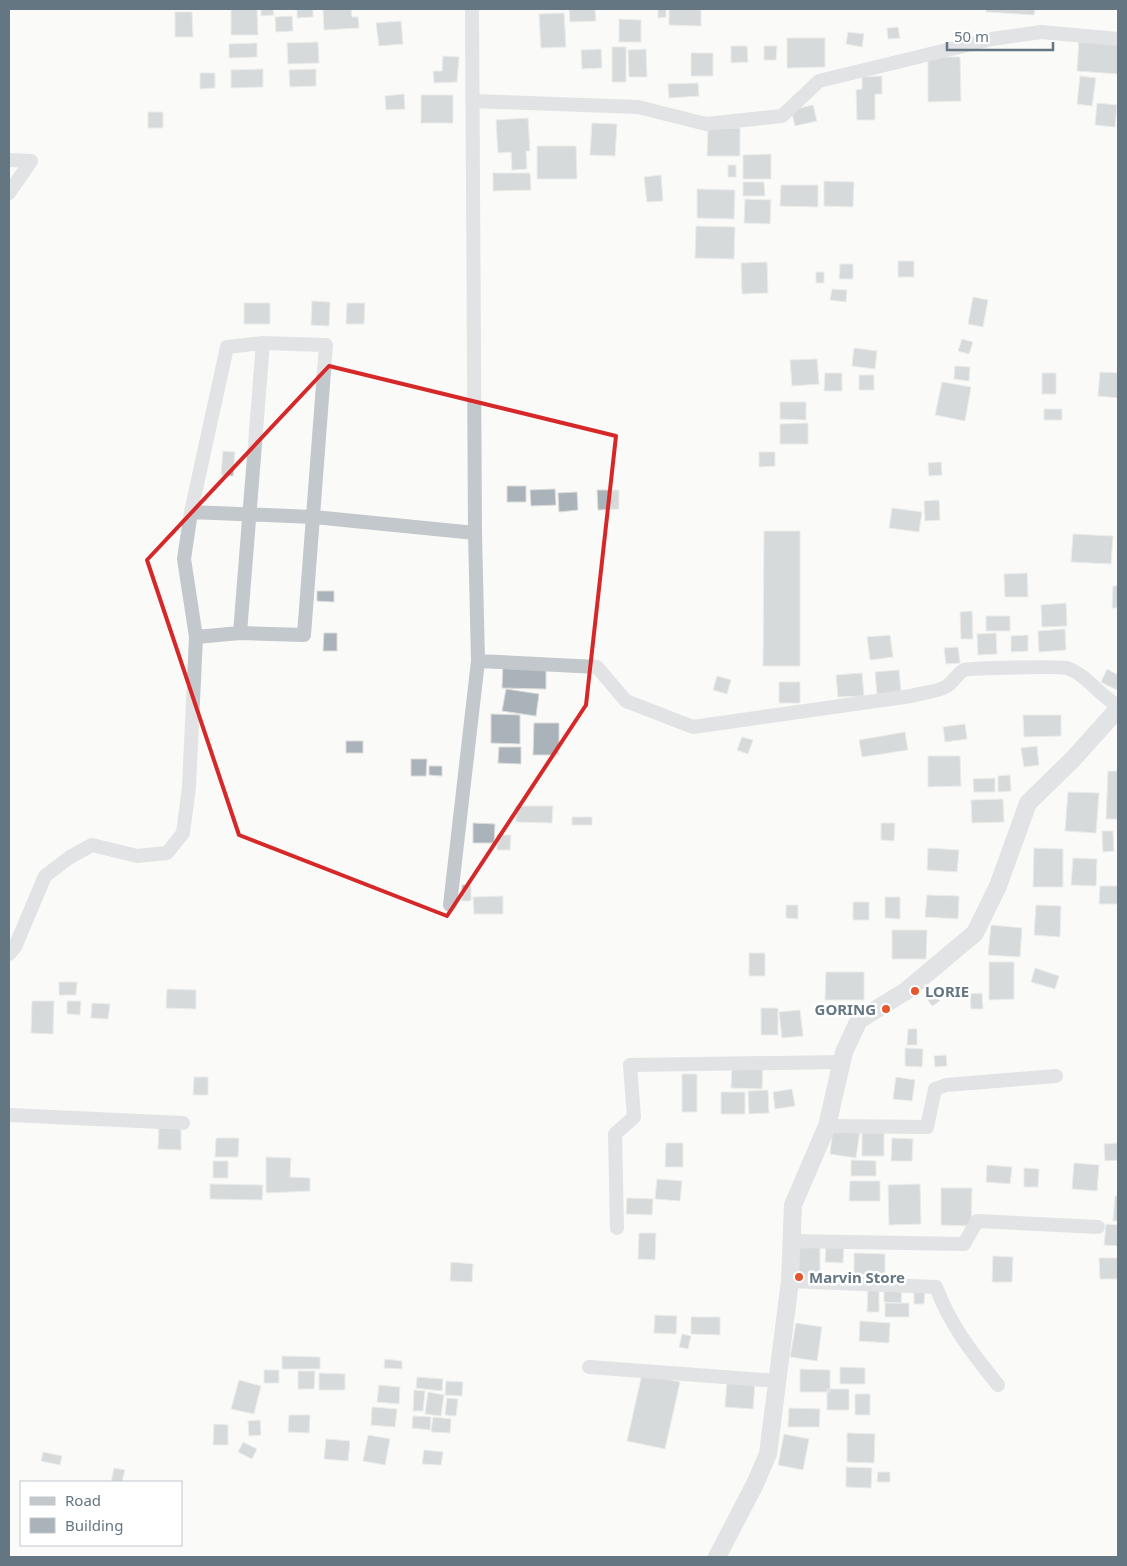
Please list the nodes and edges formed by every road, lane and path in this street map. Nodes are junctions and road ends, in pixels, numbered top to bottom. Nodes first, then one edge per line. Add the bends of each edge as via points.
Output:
1 (472, 9) edge
2 (1118, 39) edge
3 (472, 101) junction
4 (9, 160) edge
5 (9, 192) edge
6 (263, 343) junction
7 (191, 512) junction
8 (250, 514) junction
9 (314, 517) junction
10 (475, 533) junction
11 (240, 633) junction
12 (196, 637) junction
13 (478, 661) junction
14 (1118, 708) edge
15 (450, 905) dead end
16 (9, 954) edge
17 (842, 1062) junction
18 (1056, 1076) dead end
19 (9, 1115) edge
20 (183, 1123) dead end
21 (827, 1126) junction
22 (1098, 1227) dead end
23 (618, 1228) dead end
24 (791, 1241) junction
25 (790, 1281) junction
26 (589, 1367) dead end
27 (778, 1381) junction
28 (998, 1384) dead end
29 (717, 1557) edge

1 - 3 street
2 - 3 street via 1041,32 992,39 819,82 782,116 706,124 638,106
3 - 10 street
4 - 5 street via 31,162
6 - 7 street via 227,347
6 - 8 street
6 - 9 street via 326,345
7 - 8 street
7 - 12 street via 184,559
8 - 9 street
8 - 11 street
9 - 10 street
9 - 11 street via 304,635
10 - 13 street
11 - 12 street
12 - 16 street via 189,787 183,833 167,853 137,856 92,845 70,857 45,876 15,947
13 - 14 street via 597,667 626,701 693,727 911,696 946,687 963,670 999,668 1068,668
13 - 15 street
14 - 17 street via 1028,803 998,886 975,933 906,991 859,1020
17 - 21 street
17 - 23 street via 630,1064 634,1116 615,1134
18 - 21 street via 946,1085 935,1089 927,1128
19 - 20 street
21 - 24 street via 793,1205
22 - 24 street via 977,1221 964,1244
24 - 25 street
25 - 27 street
25 - 28 street via 936,1287 963,1342
26 - 27 street
27 - 29 street via 768,1454

